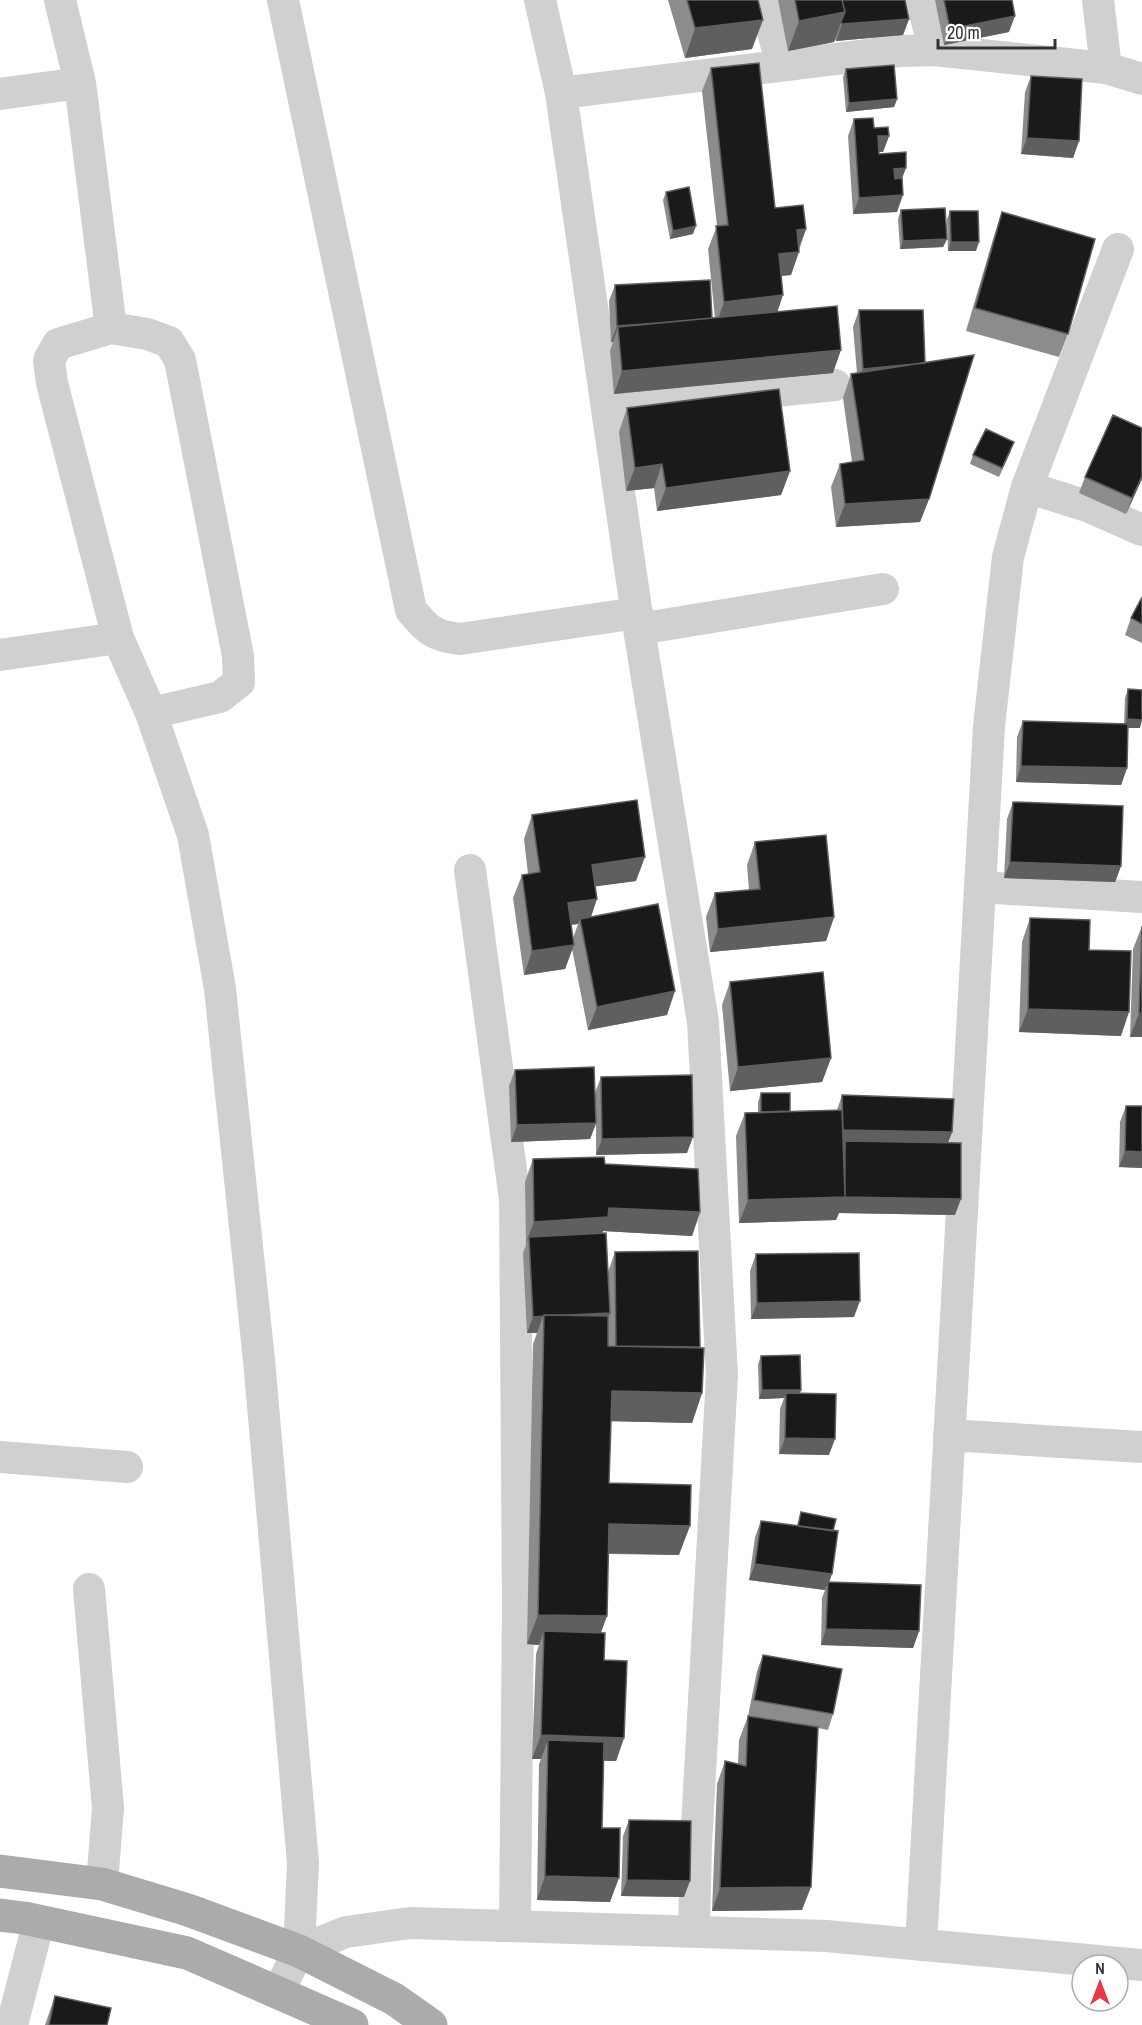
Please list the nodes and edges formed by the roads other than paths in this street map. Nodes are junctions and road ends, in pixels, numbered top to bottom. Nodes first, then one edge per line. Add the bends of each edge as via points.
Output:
1 (61, 0) edge
2 (283, 0) edge
3 (540, 0) edge
4 (764, 0) edge
5 (922, 0) edge
6 (1098, 0) edge
7 (934, 50) junction
8 (782, 65) junction
9 (1106, 68) junction
10 (1142, 79) edge
11 (80, 83) junction
12 (561, 93) junction
13 (0, 94) edge
14 (1118, 249) dead end
15 (111, 328) junction
16 (835, 385) dead end
17 (607, 408) junction
18 (1027, 487) junction
19 (1142, 531) edge
20 (883, 589) dead end
21 (638, 621) junction
22 (118, 638) junction
23 (0, 655) edge
24 (151, 713) junction
25 (470, 870) dead end
26 (980, 887) junction
27 (1142, 897) edge
28 (949, 1435) junction
29 (1142, 1447) edge
30 (0, 1457) edge
31 (127, 1467) dead end
32 (89, 1589) dead end
33 (0, 1871) edge
34 (102, 1884) junction
35 (0, 1916) edge
36 (39, 1921) junction
37 (515, 1926) junction
38 (694, 1932) junction
39 (921, 1945) junction
40 (299, 1951) junction
41 (1142, 1965) edge
42 (278, 1992) junction
43 (12, 2025) edge
44 (352, 2025) edge
45 (431, 2025) edge

1 - 11 street
2 - 21 street via 411,610 423,625 441,637 460,639
3 - 12 street
4 - 8 street
5 - 7 street
6 - 9 street
7 - 8 street
7 - 9 street
8 - 12 street
9 - 10 street
11 - 13 street
11 - 15 street
12 - 17 street
14 - 18 street
15 - 22 street via 58,344 49,360
15 - 24 street via 169,342 180,360 238,656 239,682 220,697
16 - 17 street
17 - 21 street
18 - 19 street via 1090,507
18 - 26 street via 1008,557 989,726
20 - 21 street
21 - 38 street via 703,1022 722,1375
22 - 23 street
22 - 24 street
24 - 40 street via 193,835 220,989 259,1360 303,1863
25 - 37 street via 515,1199
26 - 27 street
26 - 28 street
28 - 29 street
28 - 39 street
30 - 31 street
32 - 34 street via 108,1808
33 - 34 main road
34 - 40 main road via 188,1910
35 - 36 main road
36 - 42 main road via 187,1953
36 - 43 street
37 - 38 street
37 - 40 street via 410,1923 346,1932
38 - 39 street via 826,1936
39 - 41 street
40 - 42 street
40 - 45 main road via 394,1999
42 - 44 main road

